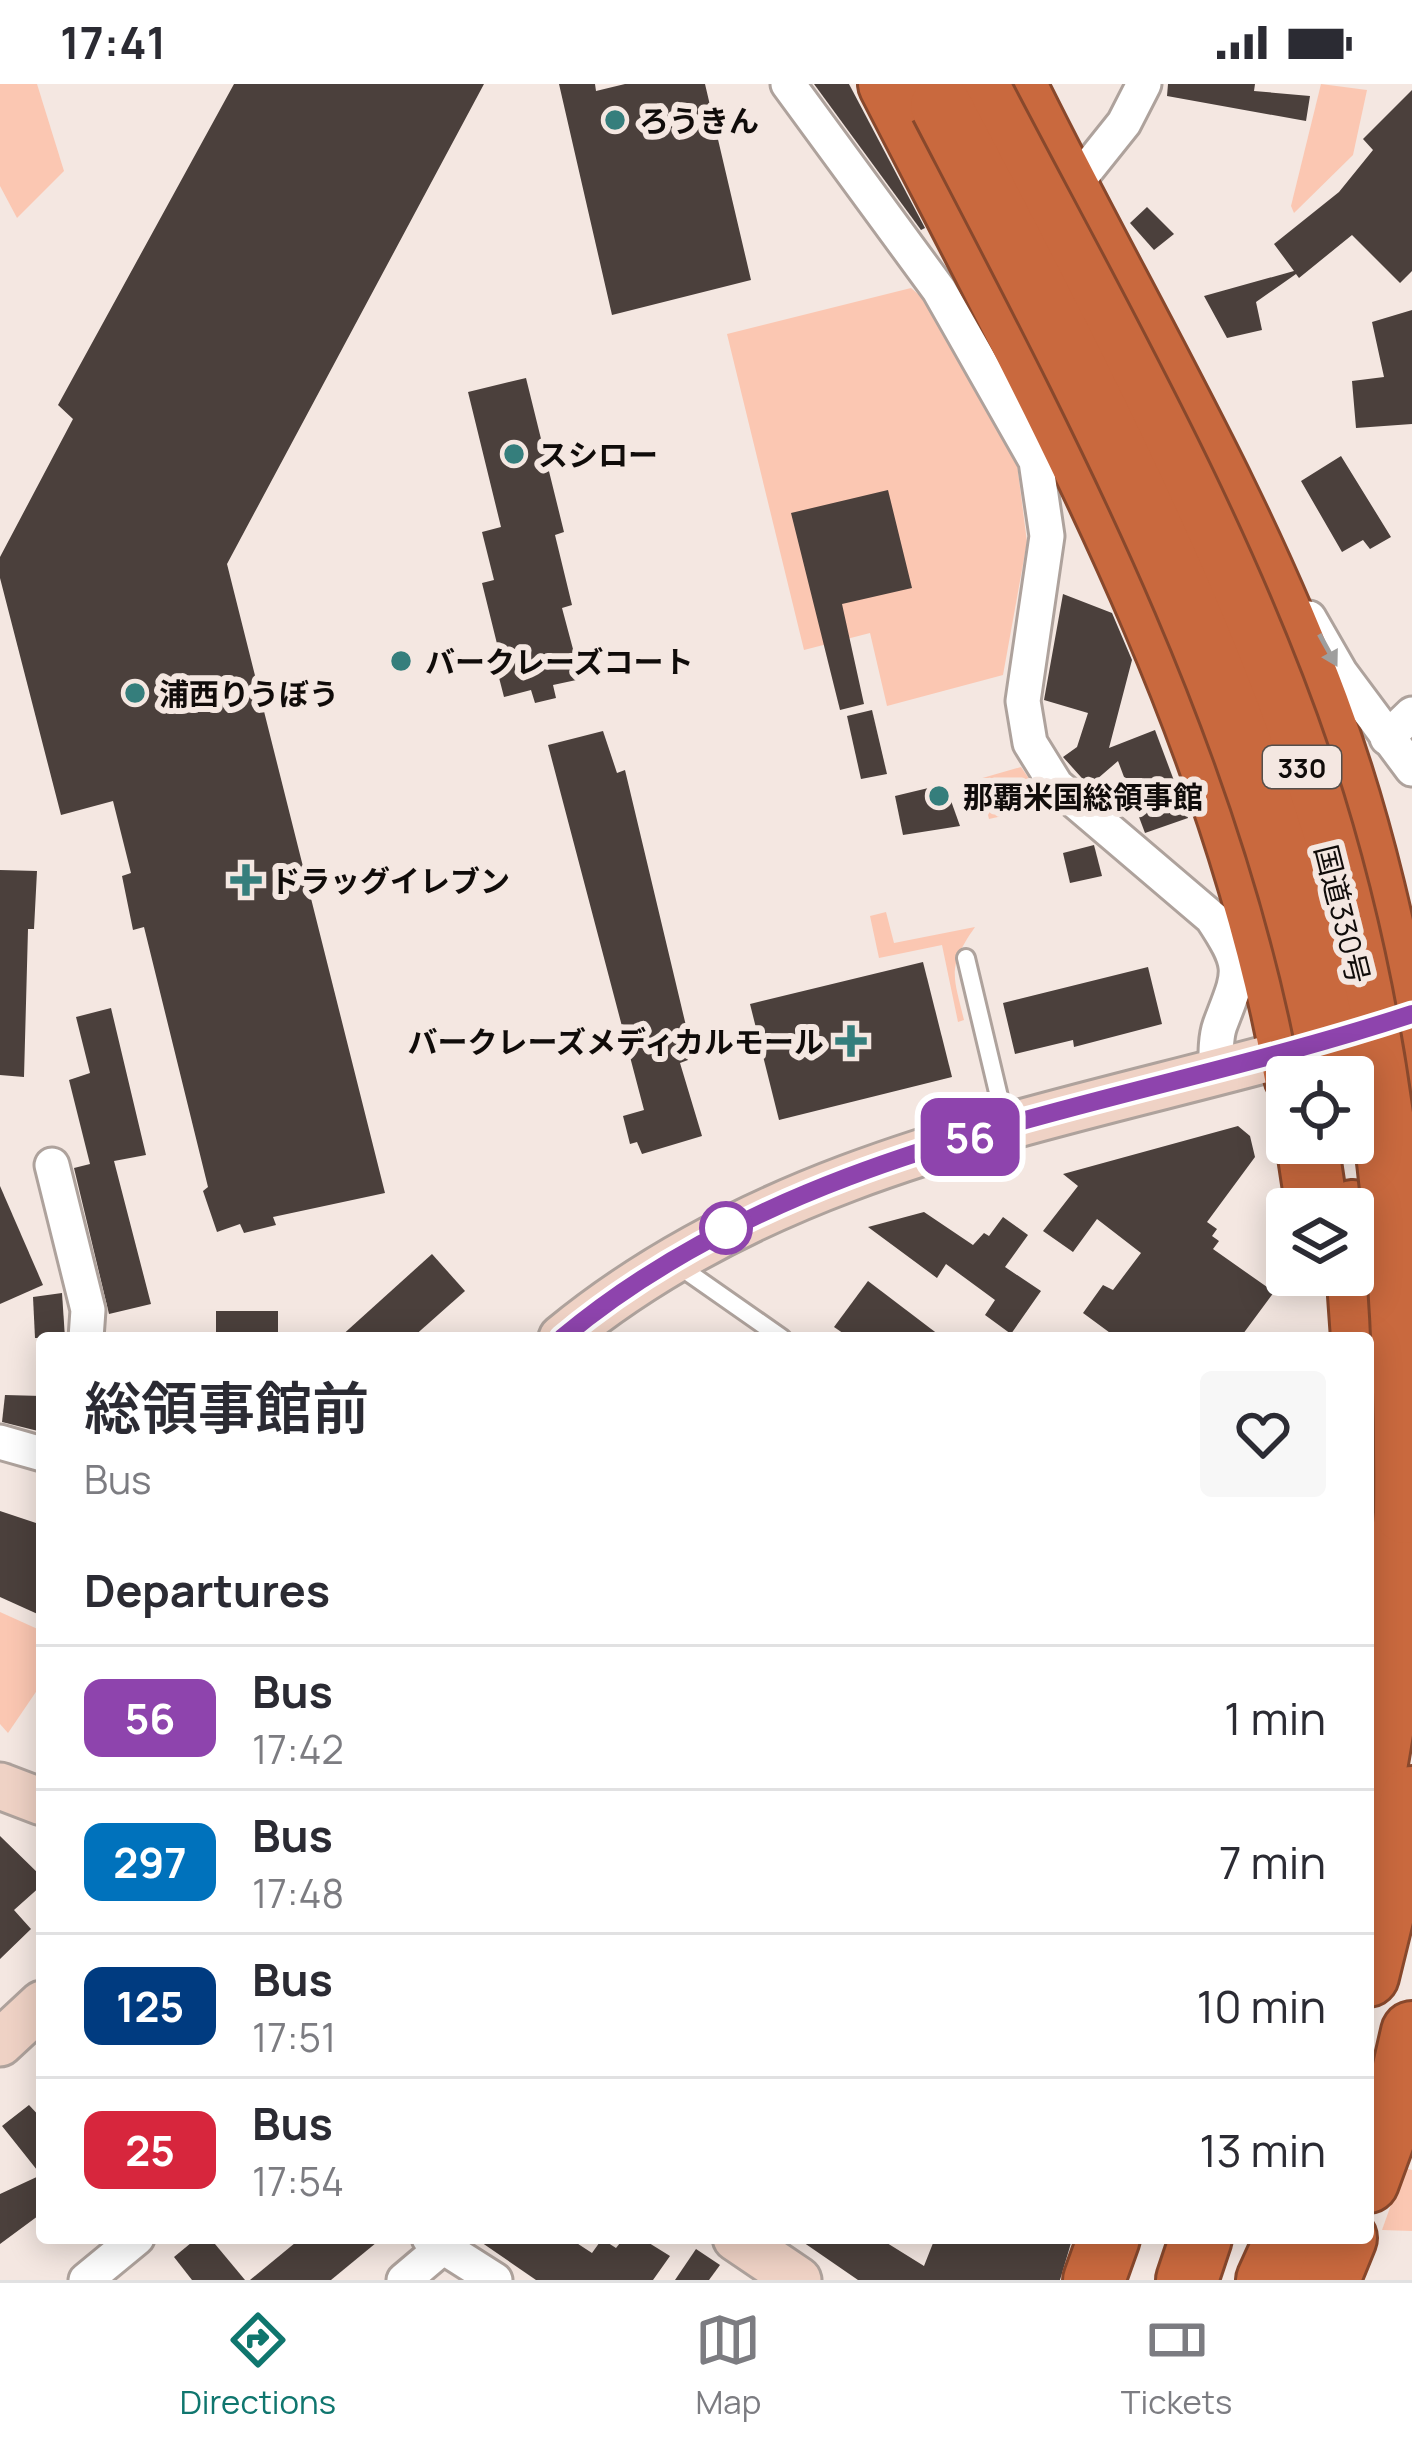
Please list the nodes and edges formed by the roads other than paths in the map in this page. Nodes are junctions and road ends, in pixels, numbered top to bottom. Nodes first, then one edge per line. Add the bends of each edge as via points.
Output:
1 (788, 84) edge
2 (1015, 84) edge
3 (1144, 84) edge
4 (943, 89) edge
5 (1068, 193) junction
6 (1182, 405) junction
7 (1412, 714) edge
8 (1388, 738) junction
9 (1412, 769) edge
10 (966, 958) dead end
11 (1409, 1036) edge
12 (1306, 1056) edge
13 (1347, 1056) edge
14 (1266, 1071) edge
15 (1216, 1073) junction
16 (1006, 1127) junction
17 (52, 1165) dead end
18 (670, 1259) junction
19 (1325, 1296) edge
20 (1359, 1296) edge
21 (86, 1332) edge
22 (570, 1332) edge
23 (773, 1332) edge
24 (1328, 1332) edge
25 (1362, 1332) edge
26 (0, 1442) edge
27 (36, 1452) edge
28 (1374, 1780) edge
29 (0, 1786) edge
30 (1412, 1797) edge
31 (36, 1800) edge
32 (1374, 1952) edge
33 (36, 2010) edge
34 (1412, 2032) edge
35 (0, 2044) edge
36 (1374, 2166) edge
37 (130, 2244) edge
38 (434, 2244) edge
39 (439, 2244) edge
40 (745, 2244) edge
41 (1106, 2244) edge
42 (1170, 2244) edge
43 (1199, 2244) edge
44 (1245, 2244) edge
45 (1283, 2244) edge
46 (1344, 2244) edge
47 (86, 2280) edge
48 (404, 2280) edge
49 (495, 2280) edge
50 (798, 2280) edge
51 (1094, 2280) edge
52 (1160, 2280) edge
53 (1187, 2280) edge
54 (1233, 2280) edge
55 (1267, 2280) edge
56 (1330, 2280) edge

1 - 15 street via 939,290 1036,461 1046,536 1023,701 1030,743 1057,785 1212,918 1231,946 1238,988 1219,1027
2 - 5 highway
3 - 5 street
4 - 12 highway, 国道330号 / 330, bridge via 1212,660 1287,880
4 - 28 highway, 国道330号 / 330, bridge via 1208,535 1272,686 1333,870 1372,1036 1394,1199 1406,1393 1405,1513
5 - 6 highway
6 -> 8 street
6 - 11 highway via 1318,704 1363,842
7 - 8 street
8 - 9 street
10 - 16 lane
11 - 13 main road
14 - 15 main road
15 - 16 main road
16 - 18 main road via 798,1194
17 - 21 street
18 - 22 main road
18 - 23 lane
19 - 24 highway
20 - 25 highway
26 - 27 street
29 - 31 main road
30 - 32 highway
33 - 35 main road
34 - 36 highway
37 - 47 street
38 - 48 street
39 - 49 street
40 - 50 main road
41 - 51 highway
42 - 52 highway
43 - 53 highway
44 - 54 highway
45 - 55 highway
46 - 56 highway

